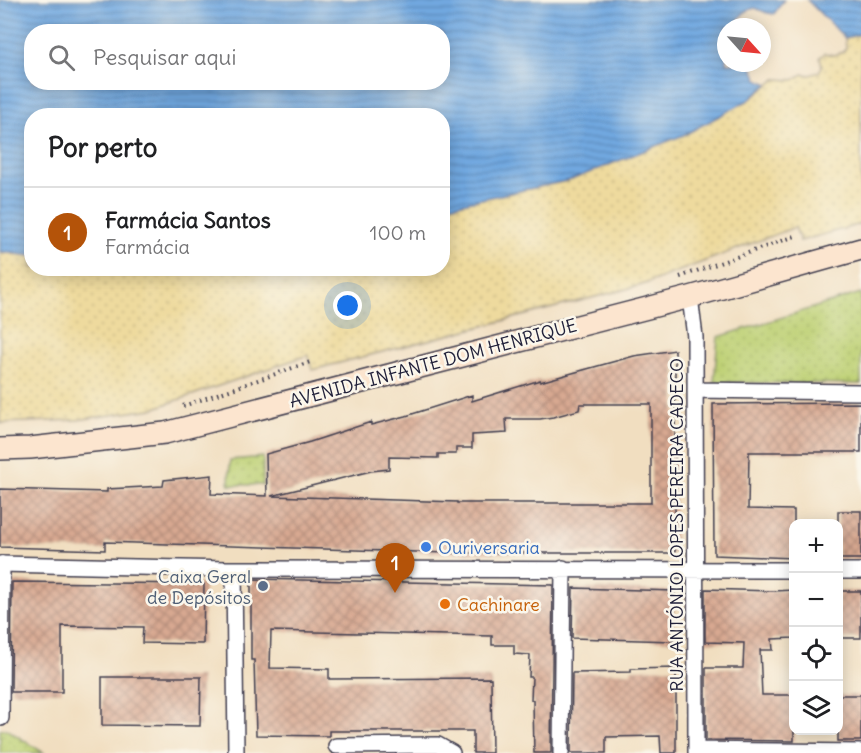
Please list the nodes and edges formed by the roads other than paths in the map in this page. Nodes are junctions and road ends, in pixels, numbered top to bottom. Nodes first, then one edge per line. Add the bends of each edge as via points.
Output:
1 (861, 249) edge
2 (690, 297) junction
3 (695, 390) junction
4 (861, 392) edge
5 (0, 449) edge
6 (1, 564) edge
7 (563, 568) junction
8 (234, 569) junction
9 (696, 569) junction
10 (789, 570) edge
11 (843, 571) edge
12 (861, 571) edge
13 (1, 718) edge
14 (336, 746) dead end
15 (696, 752) edge
16 (861, 752) edge
17 (236, 753) edge
18 (452, 753) edge
19 (561, 753) edge

1 - 2 main road, AVENIDA INFANTE DOM HENRIQUE
2 - 3 street, RUA ANTÓNIO LOPES PEREIRA CADECO
2 - 5 main road, AVENIDA INFANTE DOM HENRIQUE via 165,433
3 - 4 street
3 - 9 street, RUA ANTÓNIO LOPES PEREIRA CADECO
6 - 8 street
6 - 13 street
7 - 8 street
7 - 9 street
7 - 19 street
8 - 17 street
9 - 10 street
9 - 15 street, RUA ANTÓNIO LOPES PEREIRA CADECO
11 - 12 street
14 - 18 street via 438,745
15 - 16 street

